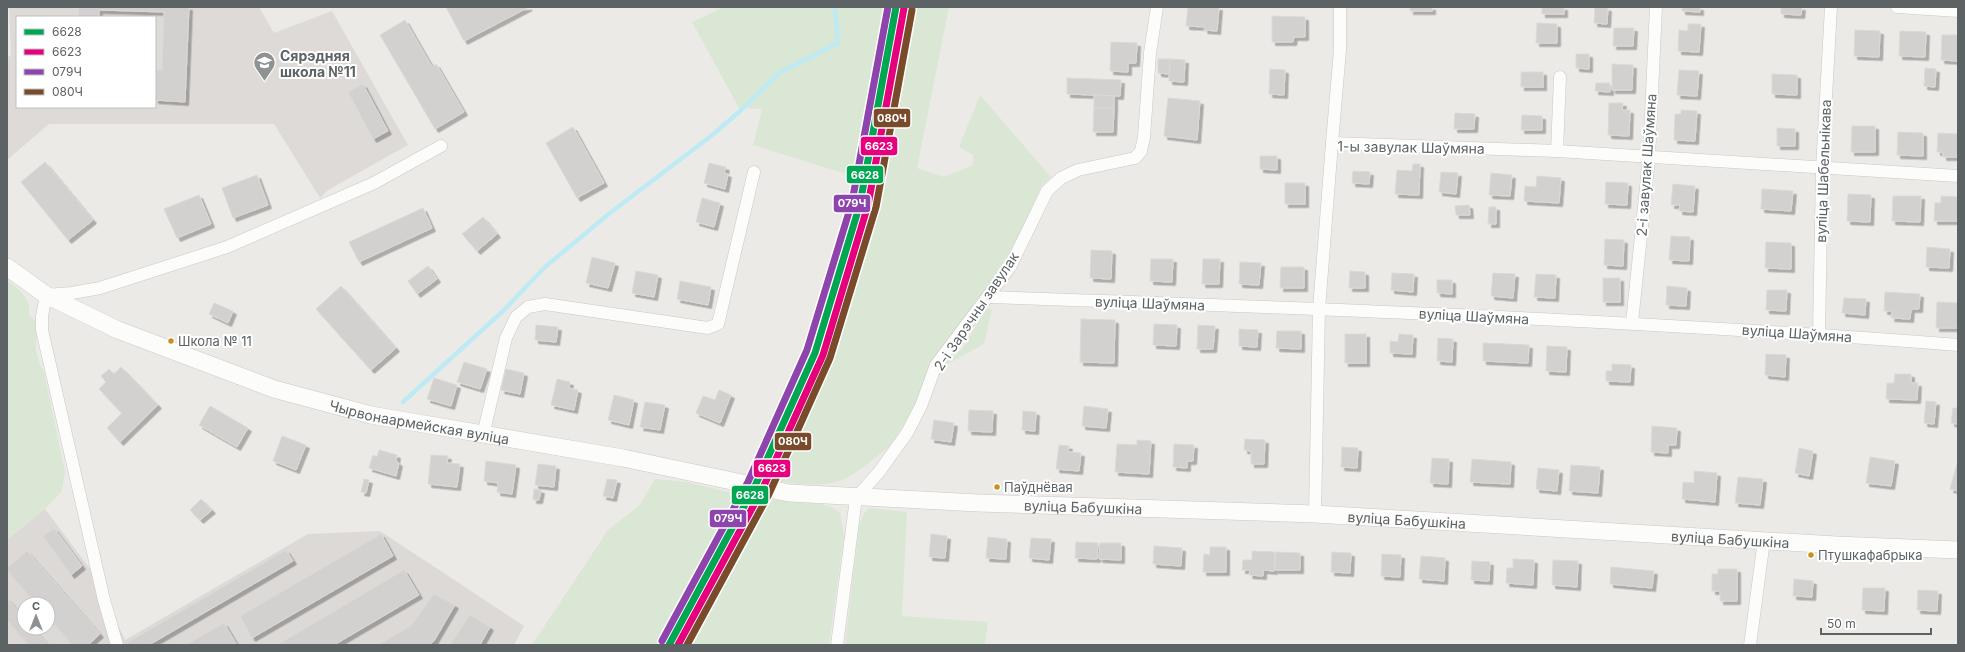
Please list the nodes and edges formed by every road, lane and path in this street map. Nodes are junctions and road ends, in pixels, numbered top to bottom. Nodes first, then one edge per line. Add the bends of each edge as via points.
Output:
1 (1157, 7) edge
2 (1340, 7) edge
3 (1656, 7) edge
4 (1831, 7) edge
5 (1897, 7) edge
6 (1958, 11) edge
7 (1560, 77) dead end
8 (1332, 143) junction
9 (441, 146) dead end
10 (1557, 151) junction
11 (1649, 158) junction
12 (1822, 169) junction
13 (754, 172) dead end
14 (1958, 176) edge
15 (7, 267) edge
16 (46, 295) junction
17 (989, 297) junction
18 (1319, 308) junction
19 (1632, 323) junction
20 (1819, 334) junction
21 (1958, 345) edge
22 (483, 435) junction
23 (856, 498) junction
24 (1315, 514) junction
25 (1764, 540) junction
26 (1958, 550) edge
27 (117, 645) edge
28 (837, 645) edge
29 (1750, 645) edge

1 - 17 street, 2-і Зарэчны завулак via 1141,151 1135,158 1078,170 1061,178 1047,191 1010,267
2 - 8 street via 1340,50
3 - 11 street, 2-і завулак Шаўмяна
4 - 12 street, вуліца Шабельнікава
5 - 6 street
7 - 10 street
8 - 10 street, 1-ы завулак Шаўмяна
8 - 18 street, 1-ы завулак Шаўмяна
9 - 16 street via 374,183 227,247 100,288
10 - 11 street, 1-ы завулак Шаўмяна
11 - 12 street, 1-ы завулак Шаўмяна
11 - 19 street, 2-і завулак Шаўмяна
12 - 14 street, 1-ы завулак Шаўмяна
12 - 20 street, вуліца Шабельнікава
13 - 22 street via 718,324 708,328 545,304 528,307 516,317 506,338
15 - 16 street, Чырвонаармейская вуліца
16 - 22 street, Чырвонаармейская вуліца via 118,330 274,389 371,415
16 - 27 street via 42,330 104,600
17 - 18 street, вуліца Шаўмяна
17 - 23 street, 2-і Зарэчны завулак via 936,365 921,406 907,433 879,472
18 - 19 street, вуліца Шаўмяна
18 - 24 street, 1-ы завулак Шаўмяна
19 - 20 street, вуліца Шаўмяна
20 - 21 street, вуліца Шаўмяна
22 - 23 street, Чырвонаармейская вуліца via 623,458 789,493
23 - 24 street, вуліца Бабушкіна
23 - 28 street
24 - 25 street, вуліца Бабушкіна
25 - 26 street, вуліца Бабушкіна
25 - 29 street

